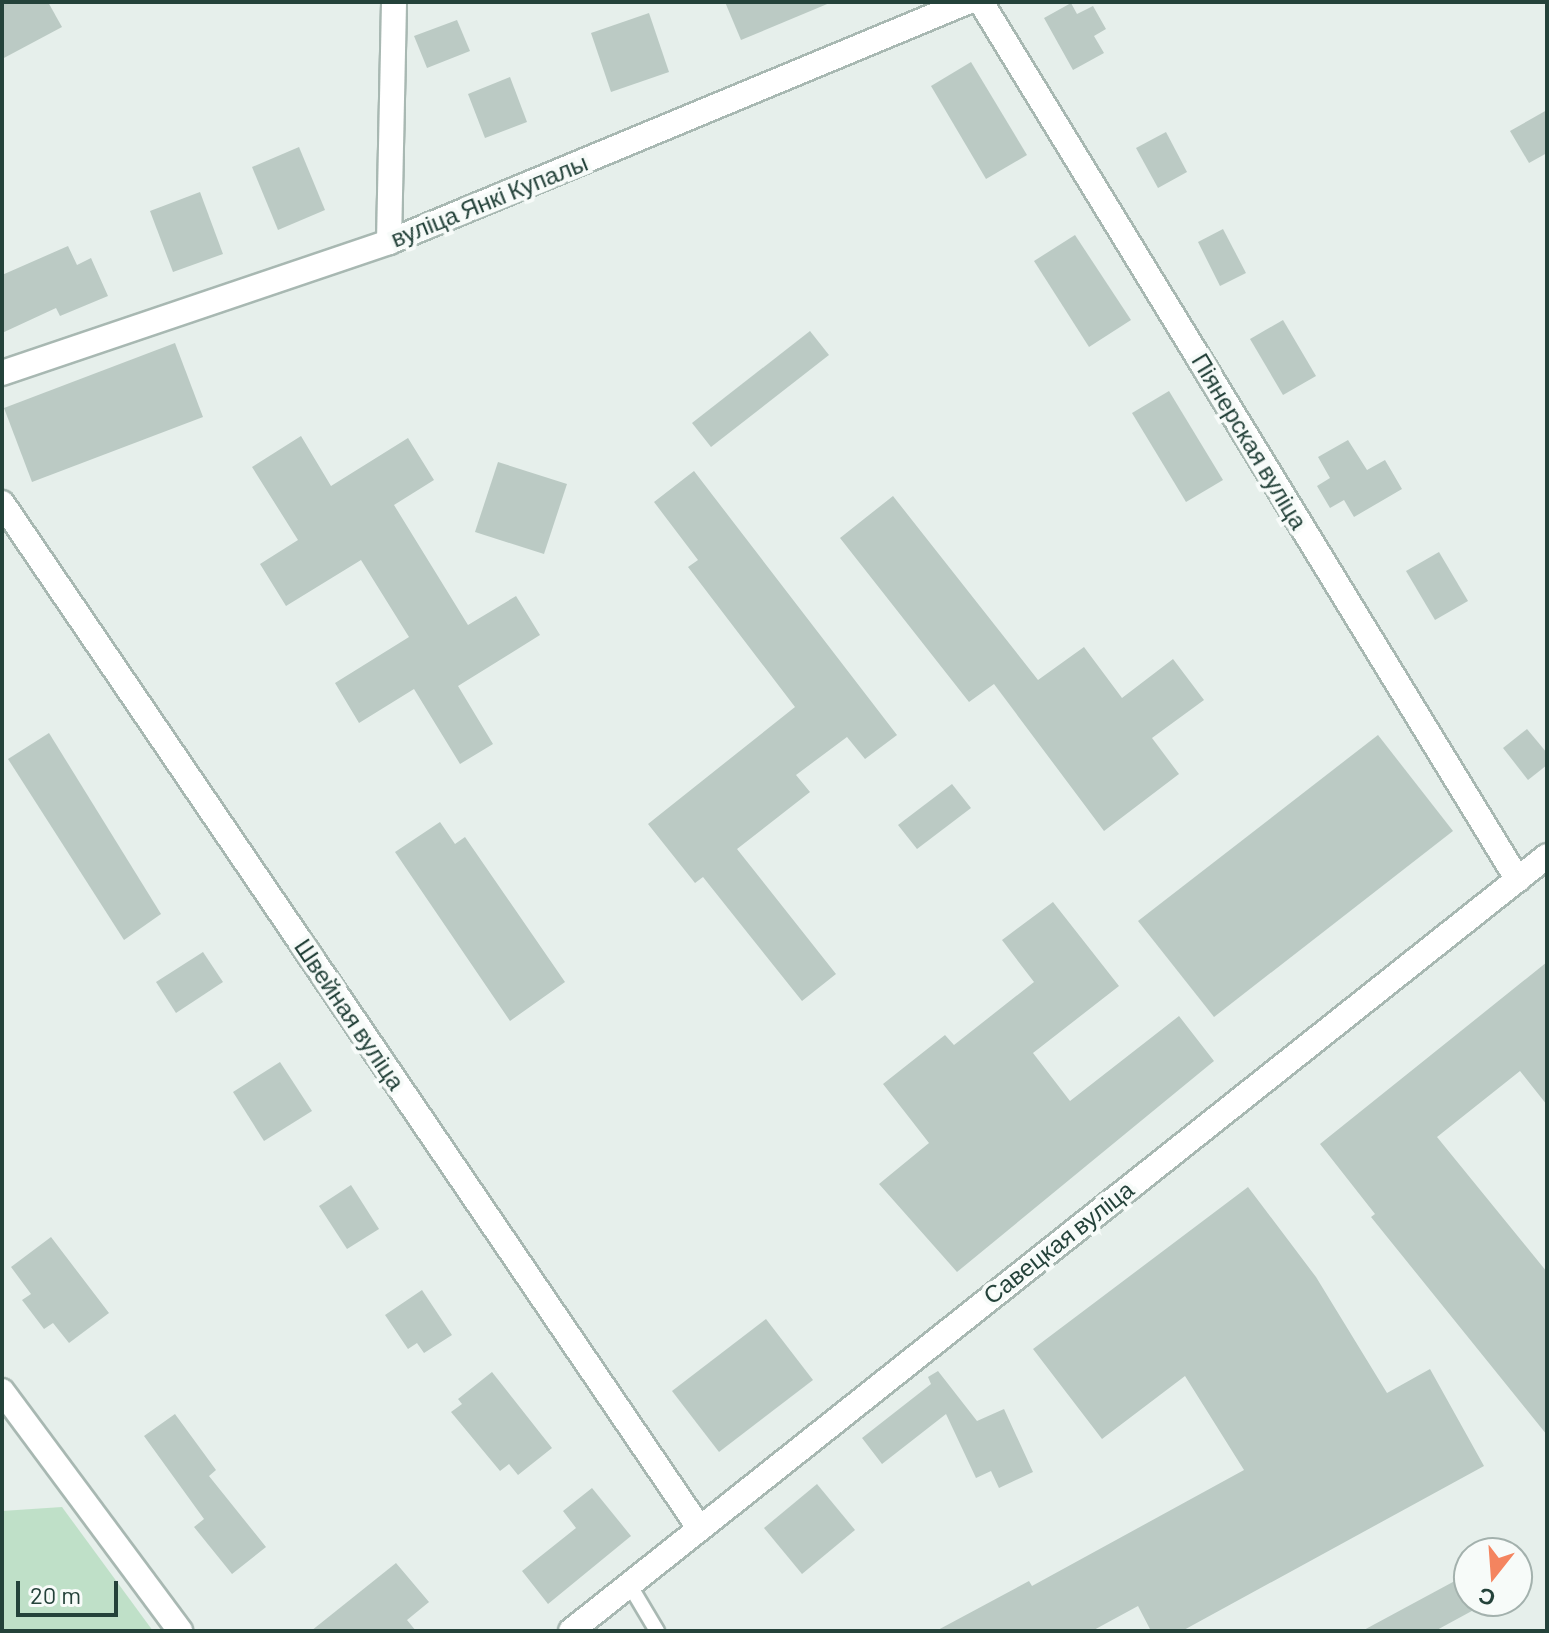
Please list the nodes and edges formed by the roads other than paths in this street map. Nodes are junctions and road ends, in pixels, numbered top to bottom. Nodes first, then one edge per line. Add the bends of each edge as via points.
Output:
1 (394, 2) edge
2 (967, 2) edge
3 (981, 2) edge
4 (389, 242) junction
5 (2, 373) edge
6 (2, 503) edge
7 (1547, 856) edge
8 (1518, 880) junction
9 (2, 1391) edge
10 (698, 1526) junction
11 (629, 1584) junction
12 (180, 1631) edge
13 (571, 1631) edge
14 (657, 1631) edge

1 - 4 street
2 - 4 street, вуліца Янкі Купалы
3 - 8 street, Піянерская вуліца
4 - 5 street, вуліца Янкі Купалы
6 - 10 street, Швейная вуліца
7 - 8 street, Савецкая вуліца
8 - 10 street, Савецкая вуліца
9 - 12 street
10 - 11 street, Савецкая вуліца
11 - 13 street, Савецкая вуліца
11 - 14 lane

